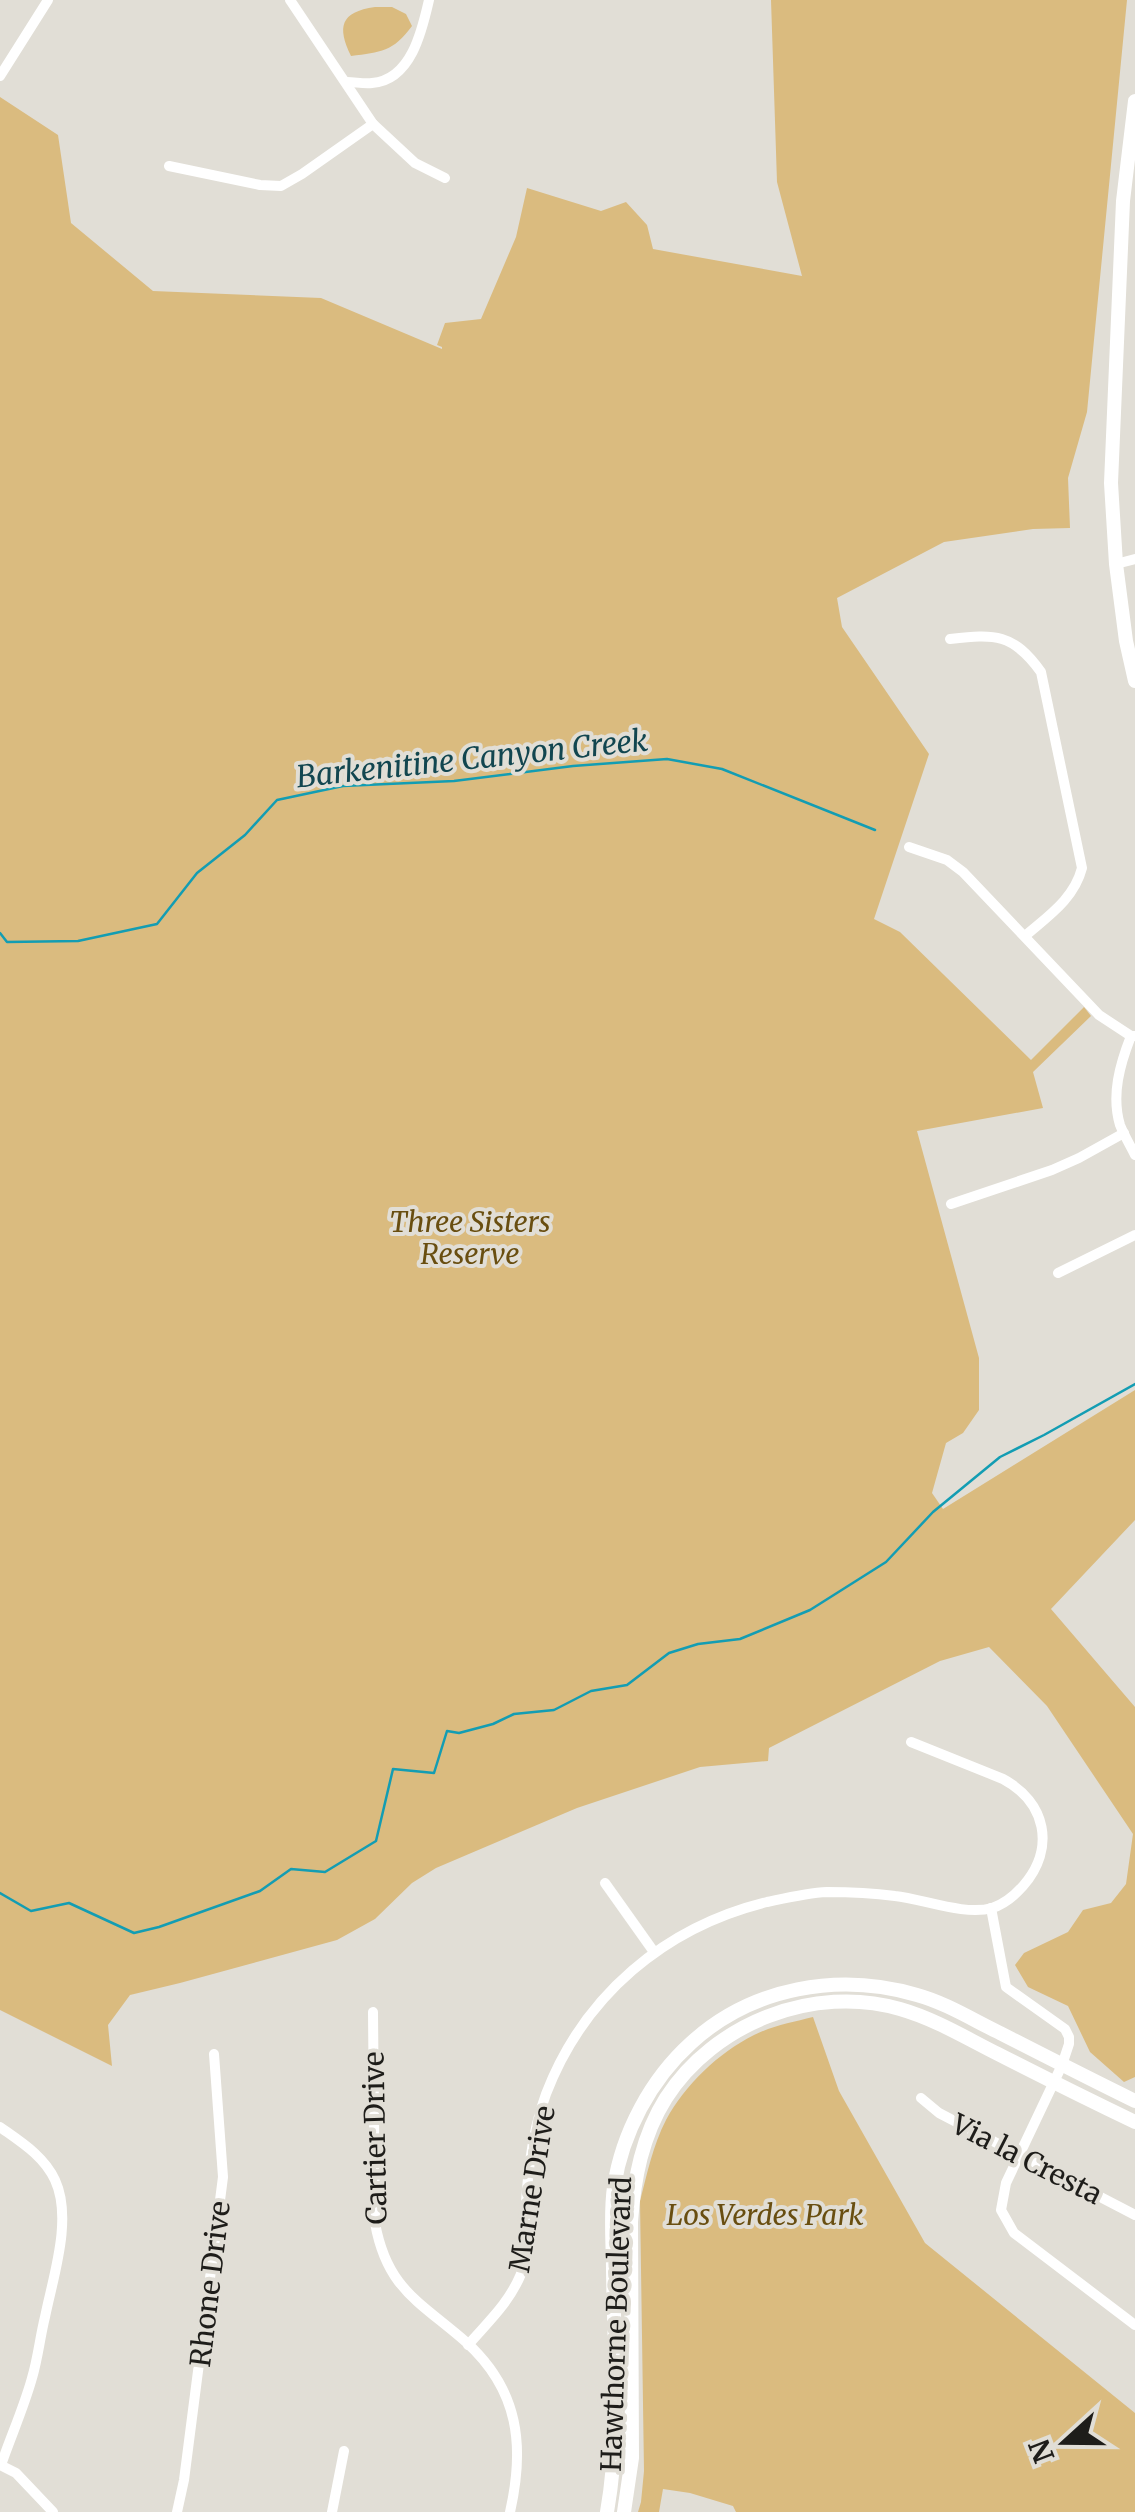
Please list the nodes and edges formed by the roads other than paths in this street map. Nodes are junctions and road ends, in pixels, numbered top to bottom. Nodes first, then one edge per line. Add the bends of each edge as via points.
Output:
1 (48, 0) edge
2 (290, 0) edge
3 (429, 0) edge
4 (0, 76) edge
5 (347, 82) junction
6 (1135, 101) edge
7 (373, 124) junction
8 (169, 166) dead end
9 (445, 178) dead end
10 (1135, 559) edge
11 (1116, 564) junction
12 (950, 639) dead end
13 (1135, 681) edge
14 (909, 847) dead end
15 (1025, 936) junction
16 (1133, 1036) edge
17 (1124, 1132) junction
18 (1135, 1154) edge
19 (951, 1204) dead end
20 (1135, 1235) edge
21 (1058, 1274) dead end
22 (911, 1742) dead end
23 (605, 1883) dead end
24 (991, 1908) junction
25 (654, 1952) junction
26 (373, 2012) dead end
27 (214, 2054) dead end
28 (1062, 2065) junction
29 (663, 2074) junction
30 (1055, 2082) junction
31 (922, 2098) dead end
32 (1135, 2101) edge
33 (1135, 2122) edge
34 (0, 2128) edge
35 (648, 2138) junction
36 (1020, 2155) junction
37 (1135, 2215) edge
38 (1135, 2324) edge
39 (468, 2345) junction
40 (344, 2451) dead end
41 (0, 2465) edge
42 (53, 2512) edge
43 (177, 2512) edge
44 (332, 2512) edge
45 (510, 2512) edge
46 (606, 2512) edge
47 (624, 2512) edge

1 - 4 street
2 - 5 street
3 - 5 street via 412,52 397,73 374,83
5 - 7 street
6 - 11 main road via 1112,468
7 - 8 street via 281,186
7 - 9 street via 415,163
10 - 11 street
11 - 13 main road
12 - 15 street via 1008,640 1041,672 1082,868 1066,900
14 - 15 street via 948,860
15 - 16 street via 1099,1015
16 - 17 street via 1116,1090
17 - 18 street
17 - 19 street via 1052,1170
20 - 21 street
22 - 24 street via 1015,1785 1038,1812 1040,1862 1017,1892
23 - 25 street
24 - 25 street, Marne Drive via 821,1892 719,1916
24 - 28 street via 1006,1987 1065,2029 1069,2044
25 - 39 street, Marne Drive via 581,2028 546,2093 531,2158 521,2274
26 - 39 street, Cartier Drive via 378,2241 400,2286
27 - 43 street, Rhone Drive via 224,2178
28 - 29 main road, Hawthorne Boulevard via 920,1996 828,1984 742,2007 708,2027
28 - 30 street
28 - 32 main road, Hawthorne Boulevard
29 - 35 main road via 640,2126
29 - 46 main road, Hawthorne Boulevard via 633,2124 614,2187 614,2440
30 - 33 main road, Hawthorne Boulevard
30 - 35 main road, Hawthorne Boulevard via 900,2009 817,2003 758,2020 706,2051 664,2101
30 - 36 street
31 - 36 street, Via la Cresta
34 - 41 street via 46,2164 62,2218 32,2378
35 - 47 main road, Hawthorne Boulevard via 636,2172 631,2222 632,2458
36 - 37 street, Via la Cresta
36 - 38 street via 1002,2197 1014,2234
39 - 45 street, Cartier Drive via 500,2386 516,2428
40 - 44 street
41 - 42 street

